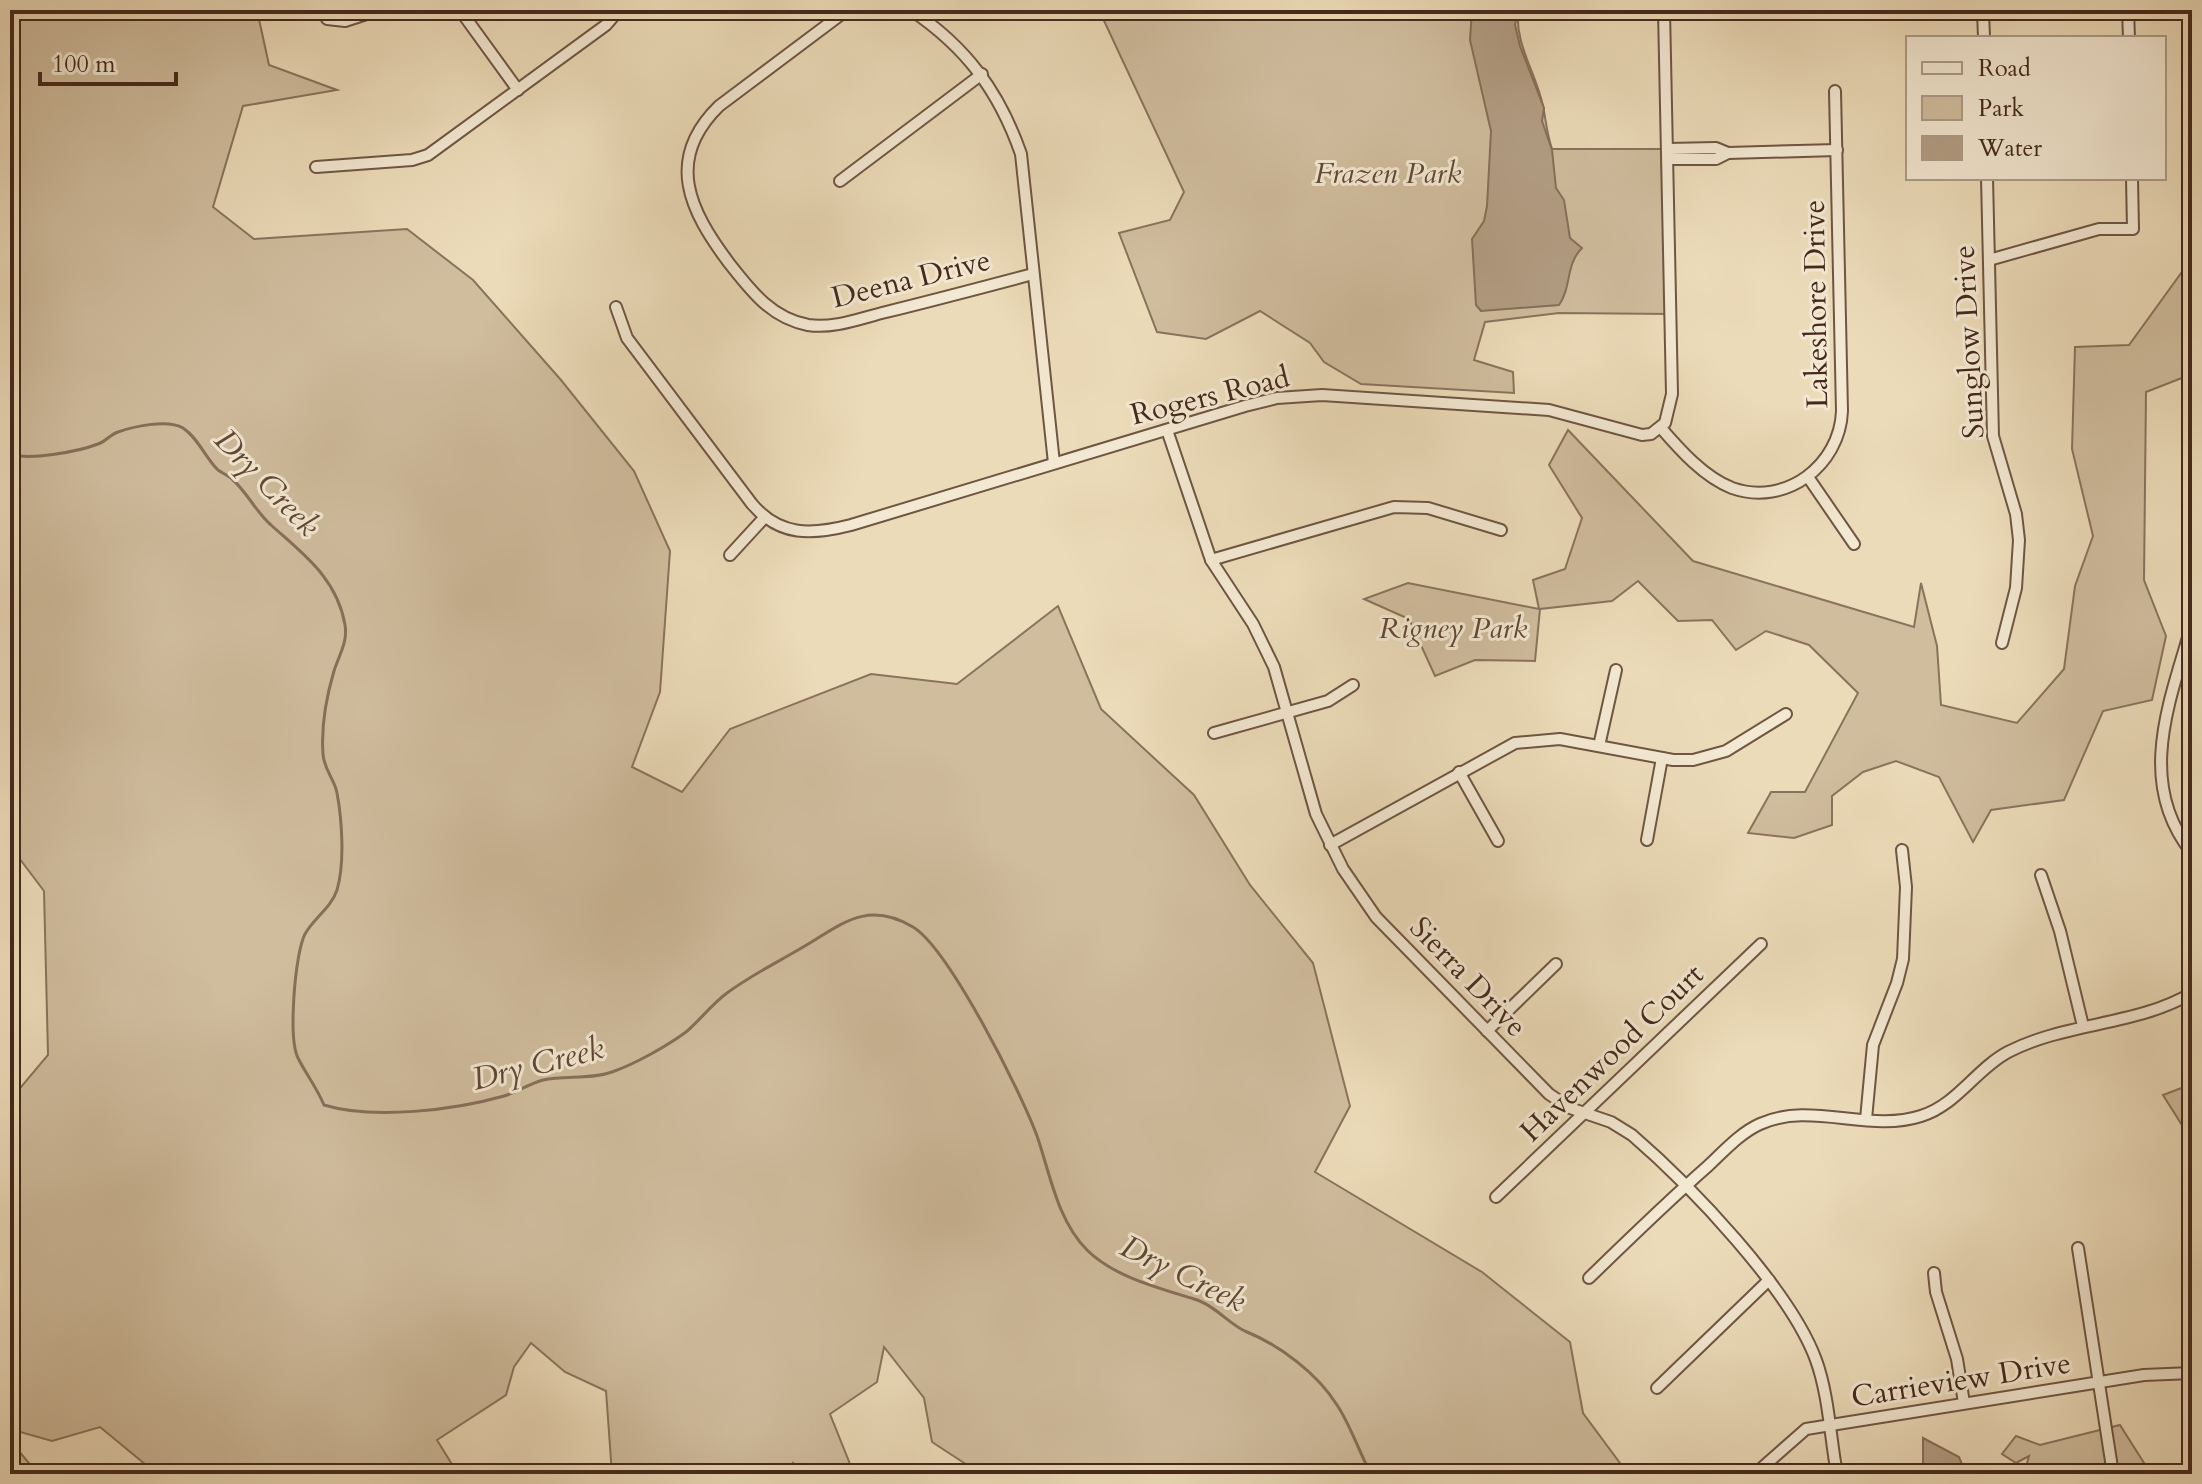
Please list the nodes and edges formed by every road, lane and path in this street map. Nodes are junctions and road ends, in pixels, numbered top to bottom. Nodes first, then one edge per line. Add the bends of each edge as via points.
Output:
1 (379, 10) edge
2 (460, 10) edge
3 (619, 10) edge
4 (847, 10) edge
5 (911, 10) edge
6 (1664, 10) edge
7 (1983, 10) edge
8 (2128, 10) edge
9 (327, 19) dead end
10 (1984, 36) edge
11 (2129, 36) edge
12 (982, 74) junction
13 (518, 90) junction
14 (1835, 91) dead end
15 (1837, 150) junction
16 (1668, 154) junction
17 (316, 167) dead end
18 (1987, 180) edge
19 (2132, 180) edge
20 (840, 181) dead end
21 (1989, 260) junction
22 (1033, 274) junction
23 (616, 307) dead end
24 (1661, 428) junction
25 (1167, 430) junction
26 (1054, 463) junction
27 (1808, 477) junction
28 (764, 518) junction
29 (1501, 530) dead end
30 (1854, 544) dead end
31 (730, 555) dead end
32 (1211, 560) junction
33 (2192, 624) edge
34 (2002, 643) dead end
35 (1616, 670) dead end
36 (1353, 685) dead end
37 (1286, 714) junction
38 (1786, 714) dead end
39 (1214, 733) dead end
40 (1599, 746) junction
41 (1662, 758) junction
42 (1459, 772) junction
43 (1647, 840) dead end
44 (1498, 841) dead end
45 (1330, 845) junction
46 (1902, 850) dead end
47 (2192, 853) edge
48 (2041, 875) dead end
49 (1761, 944) dead end
50 (1556, 964) dead end
51 (2192, 993) edge
52 (2083, 1026) junction
53 (1487, 1031) junction
54 (1582, 1112) junction
55 (1866, 1119) junction
56 (1684, 1187) junction
57 (1496, 1197) dead end
58 (2078, 1248) dead end
59 (1934, 1273) dead end
60 (1589, 1278) dead end
61 (1769, 1280) junction
62 (2192, 1373) edge
63 (2100, 1382) junction
64 (1657, 1388) dead end
65 (1964, 1403) junction
66 (1829, 1425) junction
67 (1755, 1474) edge
68 (1837, 1474) edge
69 (2113, 1474) edge

1 - 9 street via 345,21
2 - 13 street
3 - 13 street
4 - 22 street, Deena Drive via 719,106 703,124 688,177 695,213 706,233 766,306 810,325 843,323
5 - 12 street via 956,44
6 - 16 street
7 - 10 street
8 - 11 street
12 - 20 street
12 - 22 street via 1006,112 1021,154
13 - 17 street via 428,155
14 - 15 street, Lakeshore Drive
15 - 16 street via 1728,153 1716,148
15 - 27 street, Lakeshore Drive via 1842,419 1829,456
16 - 24 street via 1673,373 1671,406
18 - 21 street, Sunglow Drive
19 - 21 street via 2133,229 2099,229
21 - 34 street, Sunglow Drive via 1993,436 2019,540 2016,588
22 - 26 street
23 - 28 street via 627,338
24 - 25 street, Rogers Road via 1629,435 1549,410 1322,395 1277,398
24 - 27 street via 1701,468 1733,488 1780,489
25 - 26 street, Rogers Road
25 - 32 street, Sierra Drive
26 - 28 street, Rogers Road via 830,531 789,531
27 - 30 street
28 - 31 street
29 - 32 street via 1428,508 1394,507
32 - 37 street, Sierra Drive via 1262,639
33 - 47 street via 2159,760 2167,808
35 - 40 street
36 - 37 street via 1328,701
37 - 39 street
37 - 45 street, Sierra Drive
38 - 41 street via 1726,751 1693,760
40 - 41 street
40 - 42 street via 1560,739 1515,743
41 - 43 street
42 - 44 street
42 - 45 street
45 - 53 street, Sierra Drive via 1376,917
46 - 55 street via 1907,896 1903,959 1873,1045
48 - 52 street
49 - 54 street, Havenwood Court
50 - 53 street
51 - 52 street via 2169,1005
52 - 55 street via 2007,1052 1948,1102 1922,1116
53 - 54 street, Sierra Drive via 1549,1094
54 - 56 street, Sierra Drive via 1632,1135
54 - 57 street, Havenwood Court
55 - 56 street via 1774,1118 1741,1136
56 - 60 street
56 - 61 street, Sierra Drive
58 - 63 street
59 - 65 street
61 - 64 street
61 - 66 street, Sierra Drive via 1815,1357
62 - 63 street, Carrieview Drive
63 - 65 street, Carrieview Drive
63 - 69 street
65 - 66 street, Carrieview Drive
66 - 67 street, Carrieview Drive via 1795,1435
66 - 68 street, Sierra Drive

